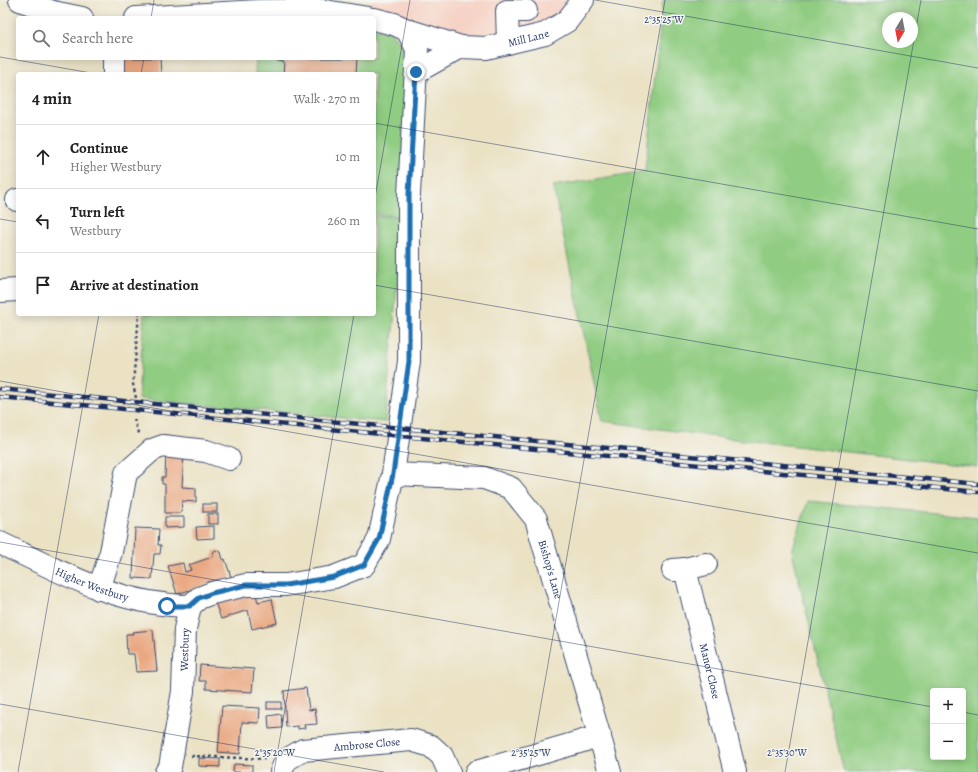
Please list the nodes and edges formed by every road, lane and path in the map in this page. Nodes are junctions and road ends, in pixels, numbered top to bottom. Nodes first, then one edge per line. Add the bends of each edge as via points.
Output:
1 (20, 0) edge
2 (583, 0) edge
3 (286, 5) edge
4 (358, 11) edge
5 (526, 11) dead end
6 (72, 16) edge
7 (159, 16) edge
8 (376, 20) edge
9 (407, 30) junction
10 (508, 43) junction
11 (461, 47) junction
12 (114, 60) edge
13 (114, 72) edge
14 (416, 72) junction
15 (16, 290) edge
16 (0, 292) edge
17 (139, 316) edge
18 (136, 398) dead end
19 (230, 459) dead end
20 (393, 474) junction
21 (0, 543) edge
22 (688, 568) dead end
23 (99, 589) junction
24 (190, 606) junction
25 (600, 736) junction
26 (185, 755) dead end
27 (284, 766) edge
28 (166, 772) edge
29 (449, 772) edge
30 (476, 772) edge
31 (610, 772) edge
32 (735, 772) edge

1 - 6 street
2 - 10 street, Mill Lane via 567,21 545,34
3 - 4 street via 319,10
3 - 7 street
5 - 10 street via 507,11
8 - 9 street, Mill Lane
9 - 11 street, Mill Lane
9 - 14 street via 417,49
10 - 11 street, Mill Lane via 486,48
11 - 14 street
12 - 13 street
14 - 20 street via 409,194 409,361
15 - 16 street
17 - 18 path via 133,384
19 - 23 street via 206,451 163,446 152,450 126,473 110,552
20 - 24 street via 379,539 364,565 334,577 286,585 246,585 212,593 199,598
20 - 25 street, Bishop's Lane via 484,478 511,488 536,519
21 - 23 street, Higher Westbury
22 - 32 street, Manor Close
23 - 24 street, Higher Westbury via 139,602
24 - 28 street, Westbury via 184,629 184,691 170,767
25 - 30 street
25 - 31 street, Bishop's Lane
26 - 27 path
27 - 29 street, Ambrose Close via 302,750 411,740 431,746 442,756

